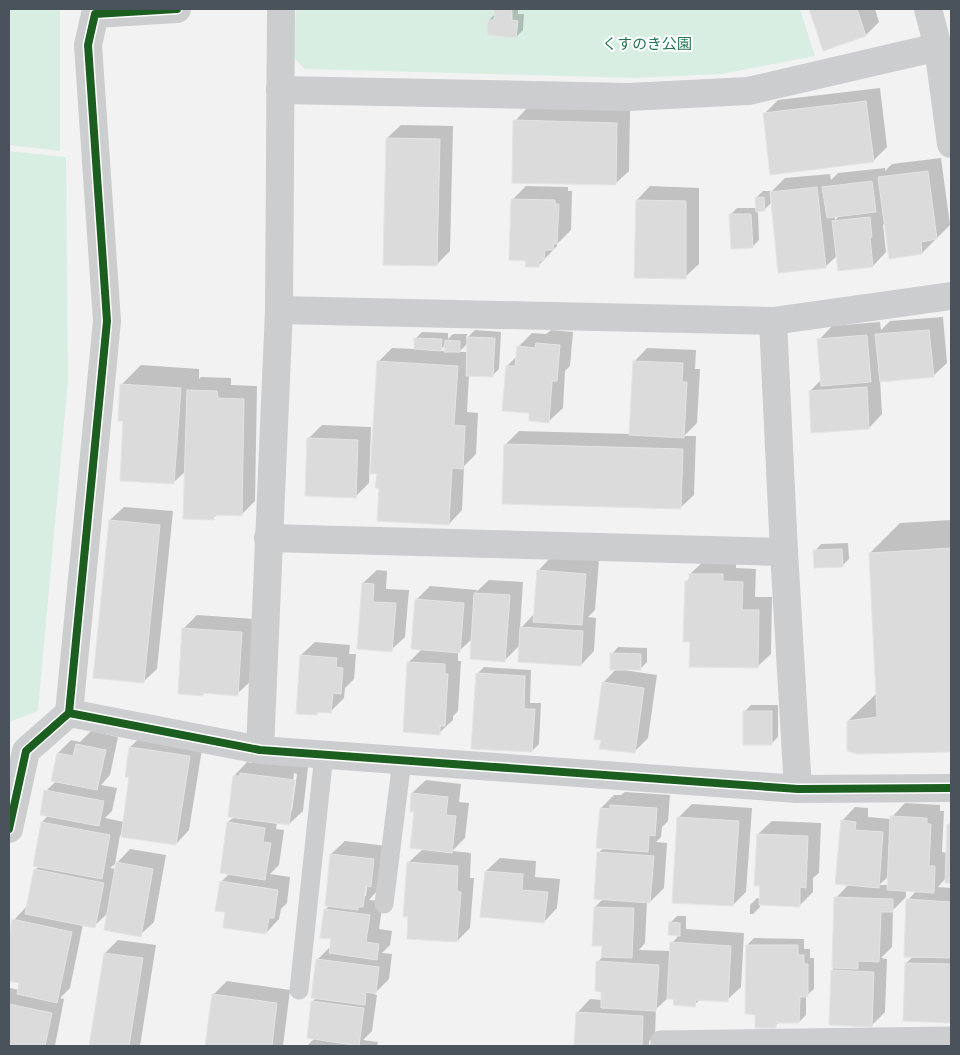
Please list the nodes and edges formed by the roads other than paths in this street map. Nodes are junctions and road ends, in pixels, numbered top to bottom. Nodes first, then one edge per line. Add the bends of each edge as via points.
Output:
1 (177, 9) edge
2 (281, 9) edge
3 (928, 9) edge
4 (938, 47) junction
5 (280, 90) junction
6 (951, 144) edge
7 (951, 296) edge
8 (279, 310) junction
9 (773, 321) junction
10 (268, 538) junction
11 (784, 552) junction
12 (69, 713) junction
13 (17, 750) edge
14 (260, 750) junction
15 (324, 754) junction
16 (402, 760) junction
17 (951, 788) edge
18 (798, 789) junction
19 (9, 829) edge
20 (384, 904) dead end
21 (299, 990) dead end
22 (951, 1036) edge
23 (660, 1046) edge

1 - 12 street via 95,14 88,45 107,322
2 - 5 street
3 - 4 street
4 - 5 street via 748,91 630,97
4 - 6 street
5 - 8 street
7 - 9 street
8 - 9 street
8 - 10 street
9 - 11 street
10 - 11 street
10 - 14 street
11 - 18 street
12 - 13 street
12 - 14 street
13 - 19 street
14 - 15 street
15 - 16 street
15 - 21 lane
16 - 18 street
16 - 20 lane
17 - 18 street
22 - 23 lane via 660,1040

